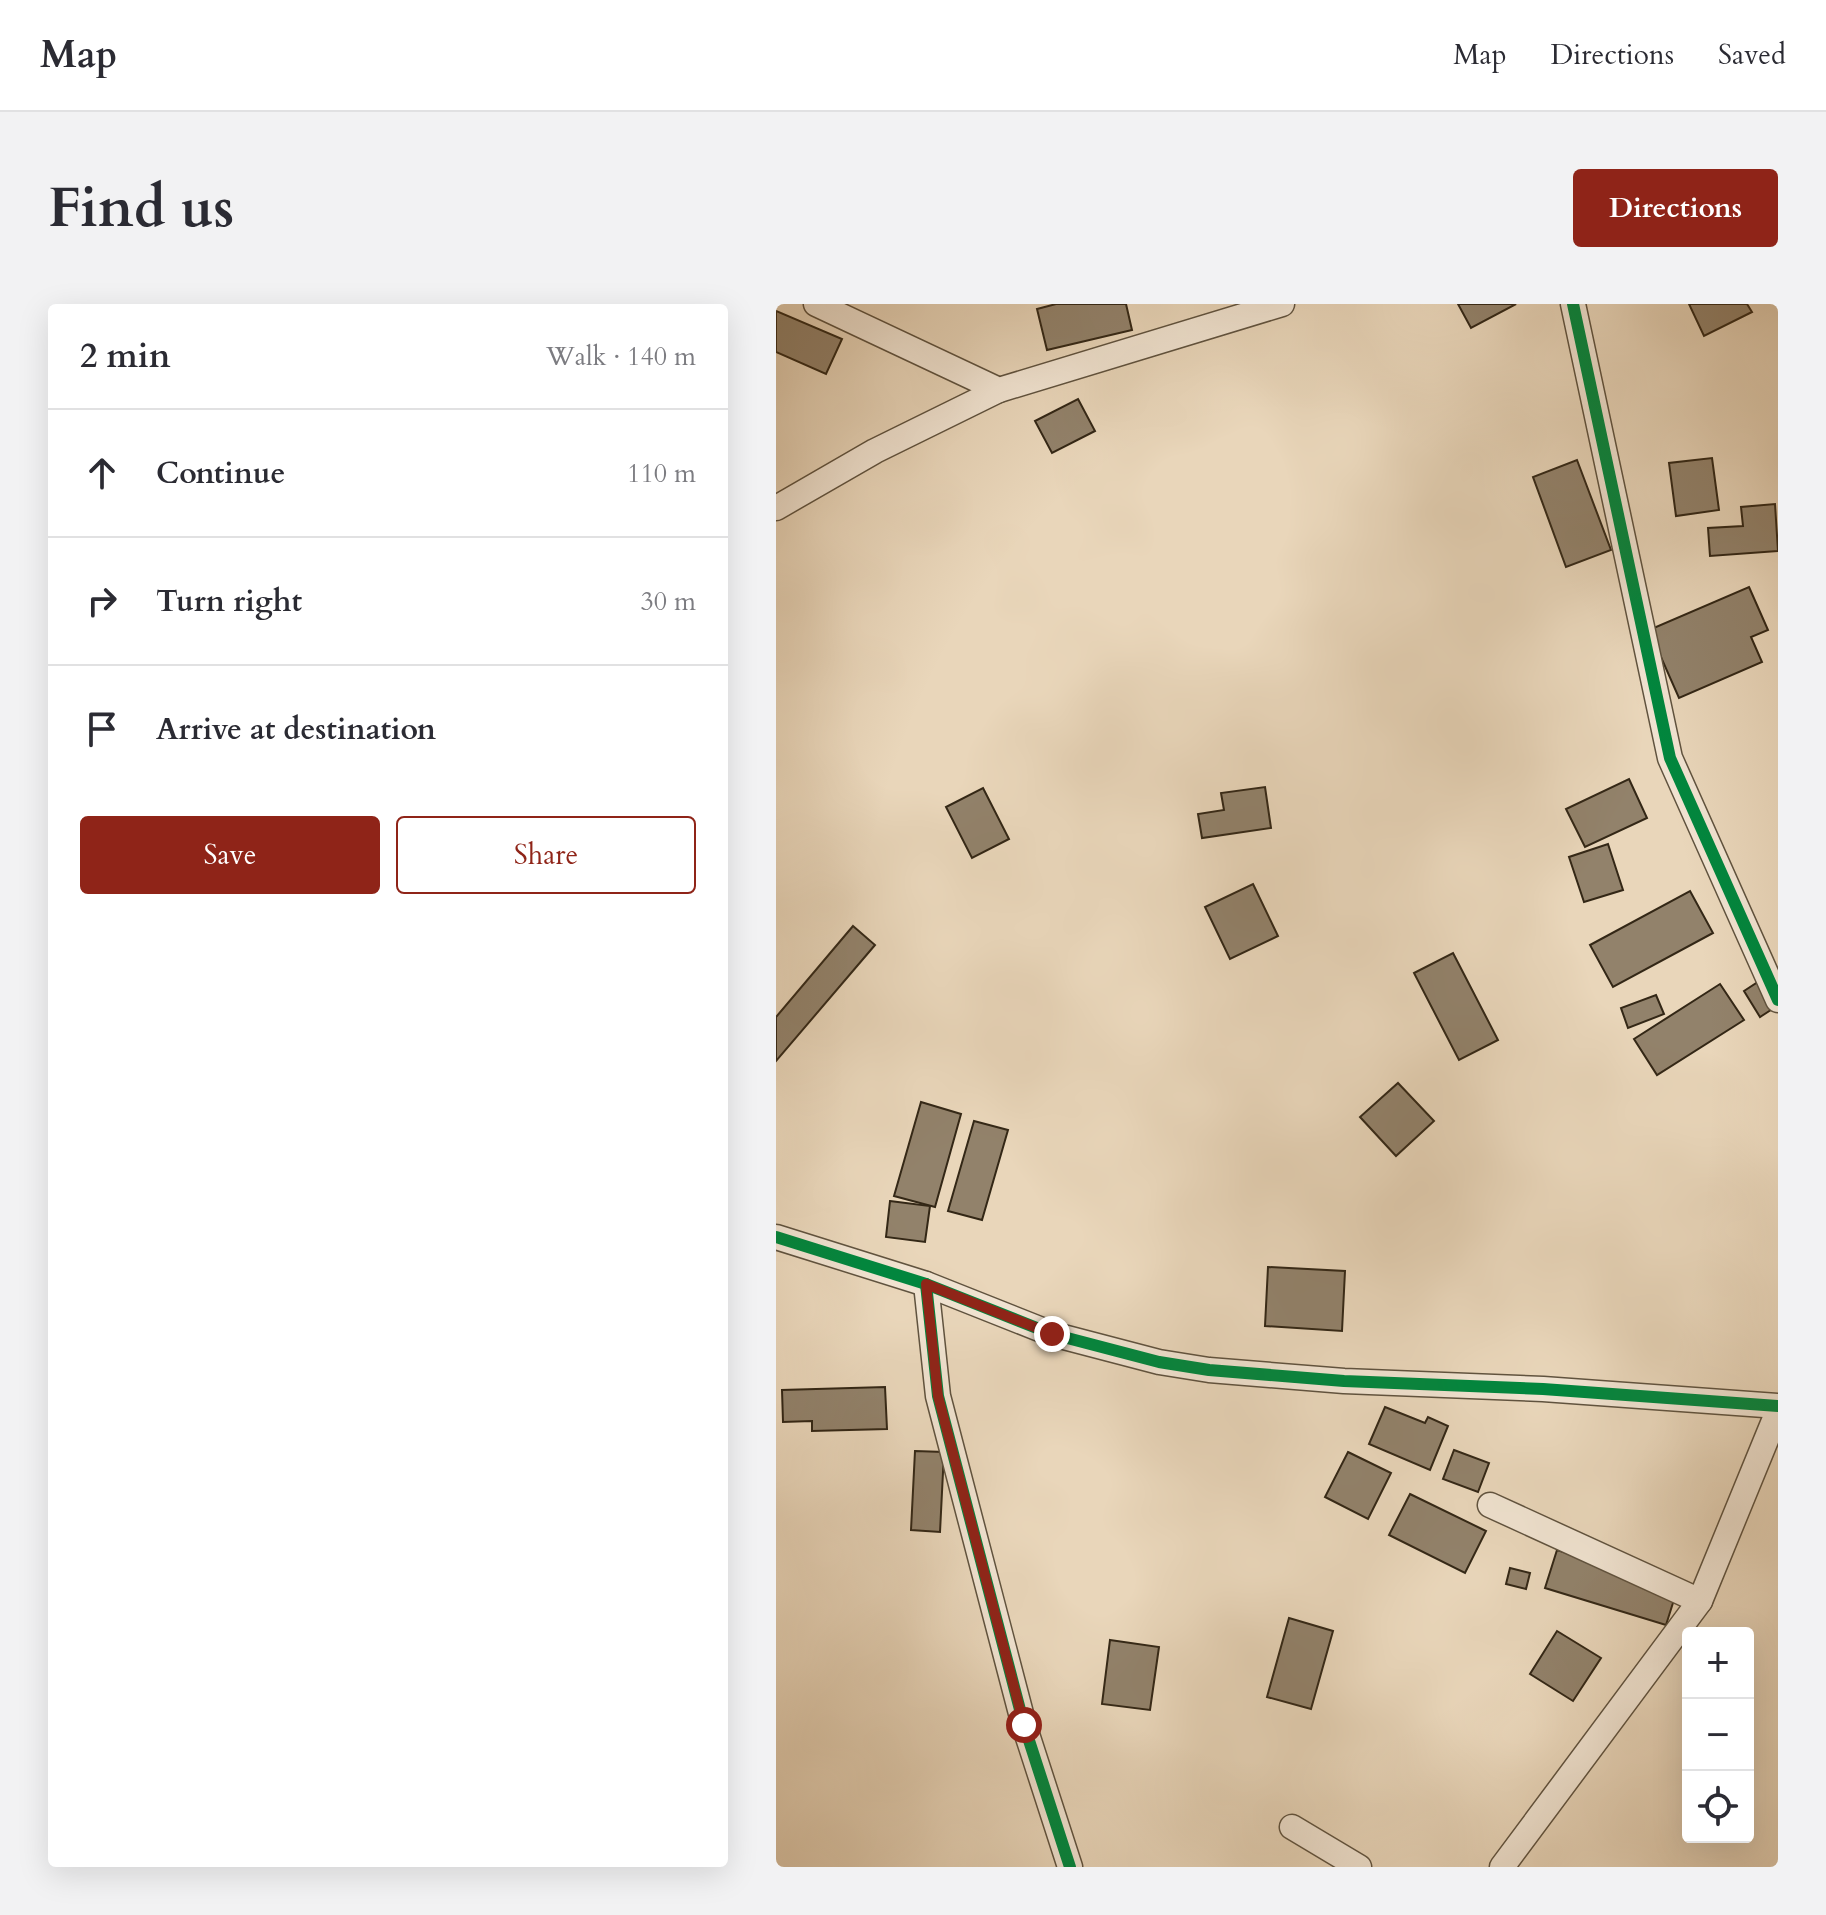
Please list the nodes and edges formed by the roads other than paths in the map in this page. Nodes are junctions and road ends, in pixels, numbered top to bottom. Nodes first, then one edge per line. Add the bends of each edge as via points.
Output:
1 (816, 304) edge
2 (1282, 304) edge
3 (1573, 304) edge
4 (999, 390) junction
5 (776, 508) edge
6 (1778, 1000) edge
7 (776, 1237) edge
8 (926, 1284) junction
9 (1778, 1409) edge
10 (1490, 1505) dead end
11 (1700, 1601) junction
12 (1292, 1827) dead end
13 (1070, 1867) edge
14 (1359, 1867) edge
15 (1502, 1867) edge

1 - 4 street
2 - 4 street
3 - 6 street via 1670,758
4 - 5 street via 875,451
7 - 8 street
8 - 9 street via 1052,1334 1209,1370
8 - 13 street via 938,1396 1024,1725
9 - 11 street
10 - 11 street
11 - 15 street
12 - 14 street

